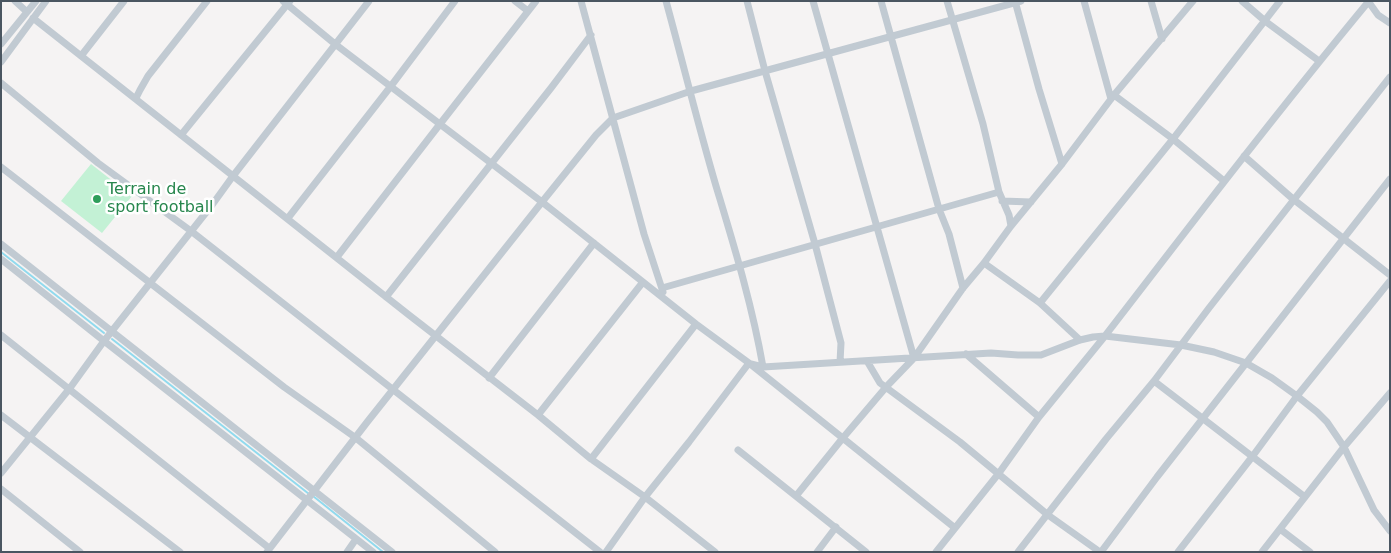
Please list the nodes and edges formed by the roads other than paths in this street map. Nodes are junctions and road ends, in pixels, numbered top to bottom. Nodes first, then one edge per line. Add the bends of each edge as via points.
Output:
1 (14, 1) edge
2 (36, 1) edge
3 (46, 1) edge
4 (124, 1) edge
5 (206, 1) edge
6 (369, 1) edge
7 (455, 1) edge
8 (515, 1) edge
9 (536, 1) edge
10 (581, 1) edge
11 (666, 1) edge
12 (747, 1) edge
13 (813, 1) edge
14 (881, 1) edge
15 (947, 1) edge
16 (1084, 1) edge
17 (1151, 1) edge
18 (1193, 1) edge
19 (1242, 1) edge
20 (1280, 1) edge
21 (1368, 1) edge
22 (287, 2) edge
23 (1017, 2) edge
24 (528, 11) junction
25 (30, 15) junction
26 (953, 20) junction
27 (1265, 21) junction
28 (1390, 24) edge
29 (591, 35) junction
30 (891, 37) junction
31 (1162, 38) junction
32 (1, 44) edge
33 (335, 44) junction
34 (828, 54) junction
35 (81, 56) junction
36 (1319, 61) junction
37 (1, 62) edge
38 (765, 71) junction
39 (1390, 77) edge
40 (1, 83) edge
41 (392, 86) junction
42 (691, 92) junction
43 (1112, 97) junction
44 (136, 98) junction
45 (613, 118) junction
46 (440, 124) junction
47 (182, 135) junction
48 (1173, 138) junction
49 (1244, 156) junction
50 (492, 163) junction
51 (1062, 164) junction
52 (1, 167) edge
53 (233, 176) junction
54 (1390, 179) edge
55 (1224, 181) junction
56 (999, 192) junction
57 (1293, 199) junction
58 (1002, 201) junction
59 (542, 202) junction
60 (1031, 202) junction
61 (939, 209) junction
62 (288, 218) junction
63 (877, 226) junction
64 (1011, 226) junction
65 (191, 231) junction
66 (1342, 239) junction
67 (594, 243) junction
68 (1, 244) edge
69 (815, 244) junction
70 (337, 257) junction
71 (1, 259) edge
72 (984, 263) junction
73 (740, 267) junction
74 (1390, 275) edge
75 (1390, 281) edge
76 (643, 282) junction
77 (151, 283) junction
78 (662, 288) junction
79 (963, 288) junction
80 (386, 297) junction
81 (666, 300) junction
82 (1040, 303) junction
83 (696, 324) junction
84 (1, 334) edge
85 (108, 336) junction
86 (436, 336) junction
87 (1105, 336) junction
88 (1080, 340) junction
89 (1181, 345) junction
90 (966, 354) junction
91 (914, 358) junction
92 (867, 360) junction
93 (840, 362) junction
94 (749, 363) junction
95 (1246, 363) junction
96 (763, 367) junction
97 (489, 378) junction
98 (1154, 381) junction
99 (887, 386) junction
100 (70, 388) junction
101 (393, 390) junction
102 (1389, 394) edge
103 (1297, 396) junction
104 (1, 415) edge
105 (538, 415) junction
106 (1039, 417) junction
107 (1203, 420) junction
108 (30, 438) junction
109 (356, 438) junction
110 (842, 439) junction
111 (1344, 447) junction
112 (738, 450) dead end
113 (1252, 457) junction
114 (591, 459) junction
115 (999, 473) junction
116 (1, 474) edge
117 (1, 489) edge
118 (311, 495) junction
119 (796, 496) junction
120 (1304, 497) junction
121 (645, 498) junction
122 (1048, 515) junction
123 (836, 527) junction
124 (955, 528) junction
125 (1280, 529) junction
126 (1390, 531) edge
127 (356, 539) junction
128 (268, 550) edge
129 (80, 552) edge
130 (180, 552) edge
131 (347, 552) edge
132 (373, 552) edge
133 (392, 552) edge
134 (495, 552) edge
135 (600, 552) edge
136 (606, 552) edge
137 (715, 552) edge
138 (816, 552) edge
139 (866, 552) edge
140 (936, 552) edge
141 (1018, 552) edge
142 (1100, 552) edge
143 (1178, 552) edge
144 (1262, 552) edge
145 (1310, 552) edge

1 - 25 street
2 - 25 street
3 - 25 street
4 - 35 street
5 - 44 street via 148,76
6 - 33 street
7 - 41 street
8 - 24 street
9 - 24 street
10 - 29 street
11 - 42 street
12 - 38 street
13 - 34 street
14 - 30 street
15 - 26 street
16 - 43 street
17 - 31 street
18 - 31 street
19 - 27 street
20 - 27 street
21 - 28 street
21 - 36 street
22 - 33 street
22 - 47 street
23 - 26 street
23 - 51 street
24 - 46 street
25 - 32 street
25 - 35 street
25 - 37 street
26 - 30 street
26 - 56 street
27 - 36 street
27 - 48 street
29 - 45 street
29 - 50 street
30 - 34 street
30 - 61 street
31 - 43 street
33 - 41 street
33 - 53 street
34 - 38 street
34 - 63 street
35 - 44 street
36 - 49 street
38 - 42 street
38 - 69 street
39 - 57 street
40 - 65 street via 98,163
41 - 46 street
41 - 62 street
42 - 45 street
42 - 73 street
43 - 48 street
43 - 51 street
44 - 47 street
45 - 59 street
45 - 78 street
46 - 50 street
46 - 70 street
47 - 53 street
48 - 55 street
48 - 82 street
49 - 55 street
49 - 57 street
50 - 59 street
50 - 80 street
51 - 60 street
52 - 77 street
53 - 62 street
53 - 65 street
54 - 66 street
55 - 87 street
56 - 58 street
56 - 61 street
57 - 66 street
57 - 89 street
58 - 60 street
58 - 64 street
59 - 67 street
59 - 86 street
60 - 64 street
61 - 63 street
61 - 79 street
62 - 70 street
63 - 69 street
63 - 91 street
64 - 72 street
65 - 77 street
65 - 101 street
66 - 74 street
66 - 95 street
67 - 76 street
67 - 97 street
68 - 85 street
69 - 73 street
69 - 93 street via 842,343
70 - 80 street
71 - 85 street
72 - 79 street
72 - 82 street
73 - 78 street
73 - 96 street
75 - 103 street
76 - 81 street
76 - 105 street
77 - 85 street
77 - 109 street via 284,387
78 - 81 street
79 - 91 street
80 - 86 street
81 - 83 street
82 - 88 street
83 - 94 street
83 - 114 street
84 - 100 street
85 - 100 street
85 - 118 street
85 - 118 street
86 - 97 street
86 - 101 street
87 - 88 street
87 - 89 street
87 - 106 street
88 - 90 street via 1041,355
89 - 95 street
89 - 98 street
90 - 91 street
90 - 106 street
91 - 92 street
91 - 99 street
92 - 93 street
92 - 99 street via 880,383
93 - 96 street
94 - 96 street
94 - 110 street
94 - 121 street
95 - 103 street
95 - 107 street
97 - 105 street
98 - 107 street
98 - 122 street
99 - 110 street
99 - 115 street
100 - 108 street
100 - 128 street
101 - 109 street
101 - 135 street
102 - 111 street
103 - 111 street via 1322,417
103 - 113 street
104 - 108 street
105 - 114 street
106 - 115 street
107 - 113 street
107 - 142 street
108 - 116 street
108 - 130 street
109 - 118 street
109 - 134 street
110 - 119 street
110 - 124 street
111 - 120 street
111 - 126 street via 1371,504
112 - 119 street
113 - 120 street
113 - 143 street
114 - 121 street
115 - 122 street
115 - 124 street
117 - 129 street
118 - 127 street
118 - 128 street
118 - 133 street
119 - 123 street
120 - 125 street
121 - 136 street
121 - 137 street
122 - 141 street
122 - 142 street
123 - 138 street
123 - 139 street
124 - 140 street
125 - 144 street
125 - 145 street
127 - 131 street
127 - 132 street

